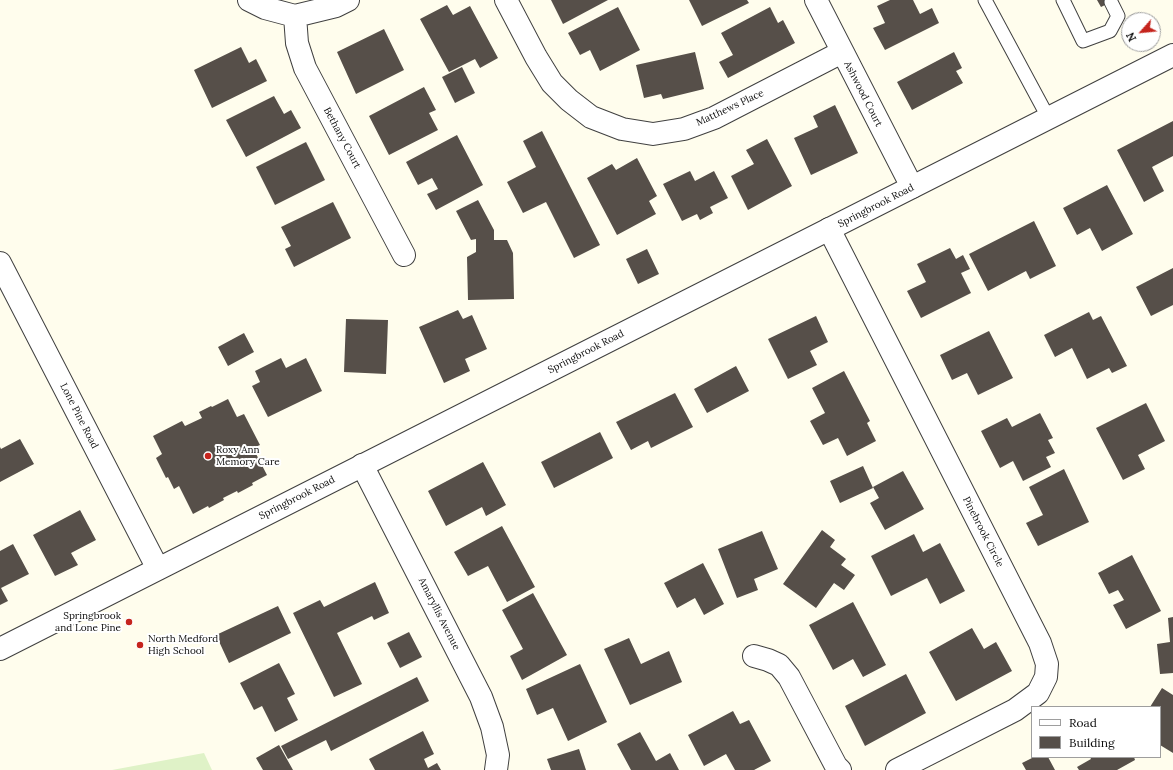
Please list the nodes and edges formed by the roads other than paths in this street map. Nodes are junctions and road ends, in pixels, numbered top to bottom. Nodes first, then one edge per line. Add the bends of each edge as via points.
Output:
1 (249, 0) edge
2 (348, 0) edge
3 (506, 0) edge
4 (816, 0) edge
5 (985, 0) edge
6 (1063, 0) edge
7 (1111, 2) dead end
8 (295, 16) junction
9 (842, 52) junction
10 (1173, 55) edge
11 (1048, 119) junction
12 (912, 187) junction
13 (829, 229) junction
14 (404, 256) dead end
15 (1, 266) edge
16 (362, 465) junction
17 (158, 569) junction
18 (0, 649) edge
19 (754, 656) dead end
20 (496, 770) edge
21 (840, 770) edge
22 (897, 770) edge

1 - 8 street via 264,8
2 - 8 street via 336,6
3 - 9 street, Matthews Place via 552,83 569,100 591,118 622,129 653,134 684,129 714,118
4 - 9 street, Ashwood Court
5 - 11 lane
6 - 7 lane via 1083,41 1110,31 1118,16
8 - 14 street, Bethany Court via 297,43 305,68
9 - 12 street, Ashwood Court
10 - 11 street, Springbrook Road
11 - 12 street, Springbrook Road
12 - 13 street, Springbrook Road
13 - 16 street, Springbrook Road
13 - 22 street, Pinebrook Circle via 1040,643 1047,664 1046,678 1038,693 1015,710
15 - 17 street, Lone Pine Road
16 - 17 street, Springbrook Road
16 - 20 street, Amaryllis Avenue via 481,697 492,726 498,755
17 - 18 street, Springbrook Road
19 - 21 street via 779,665 789,677

